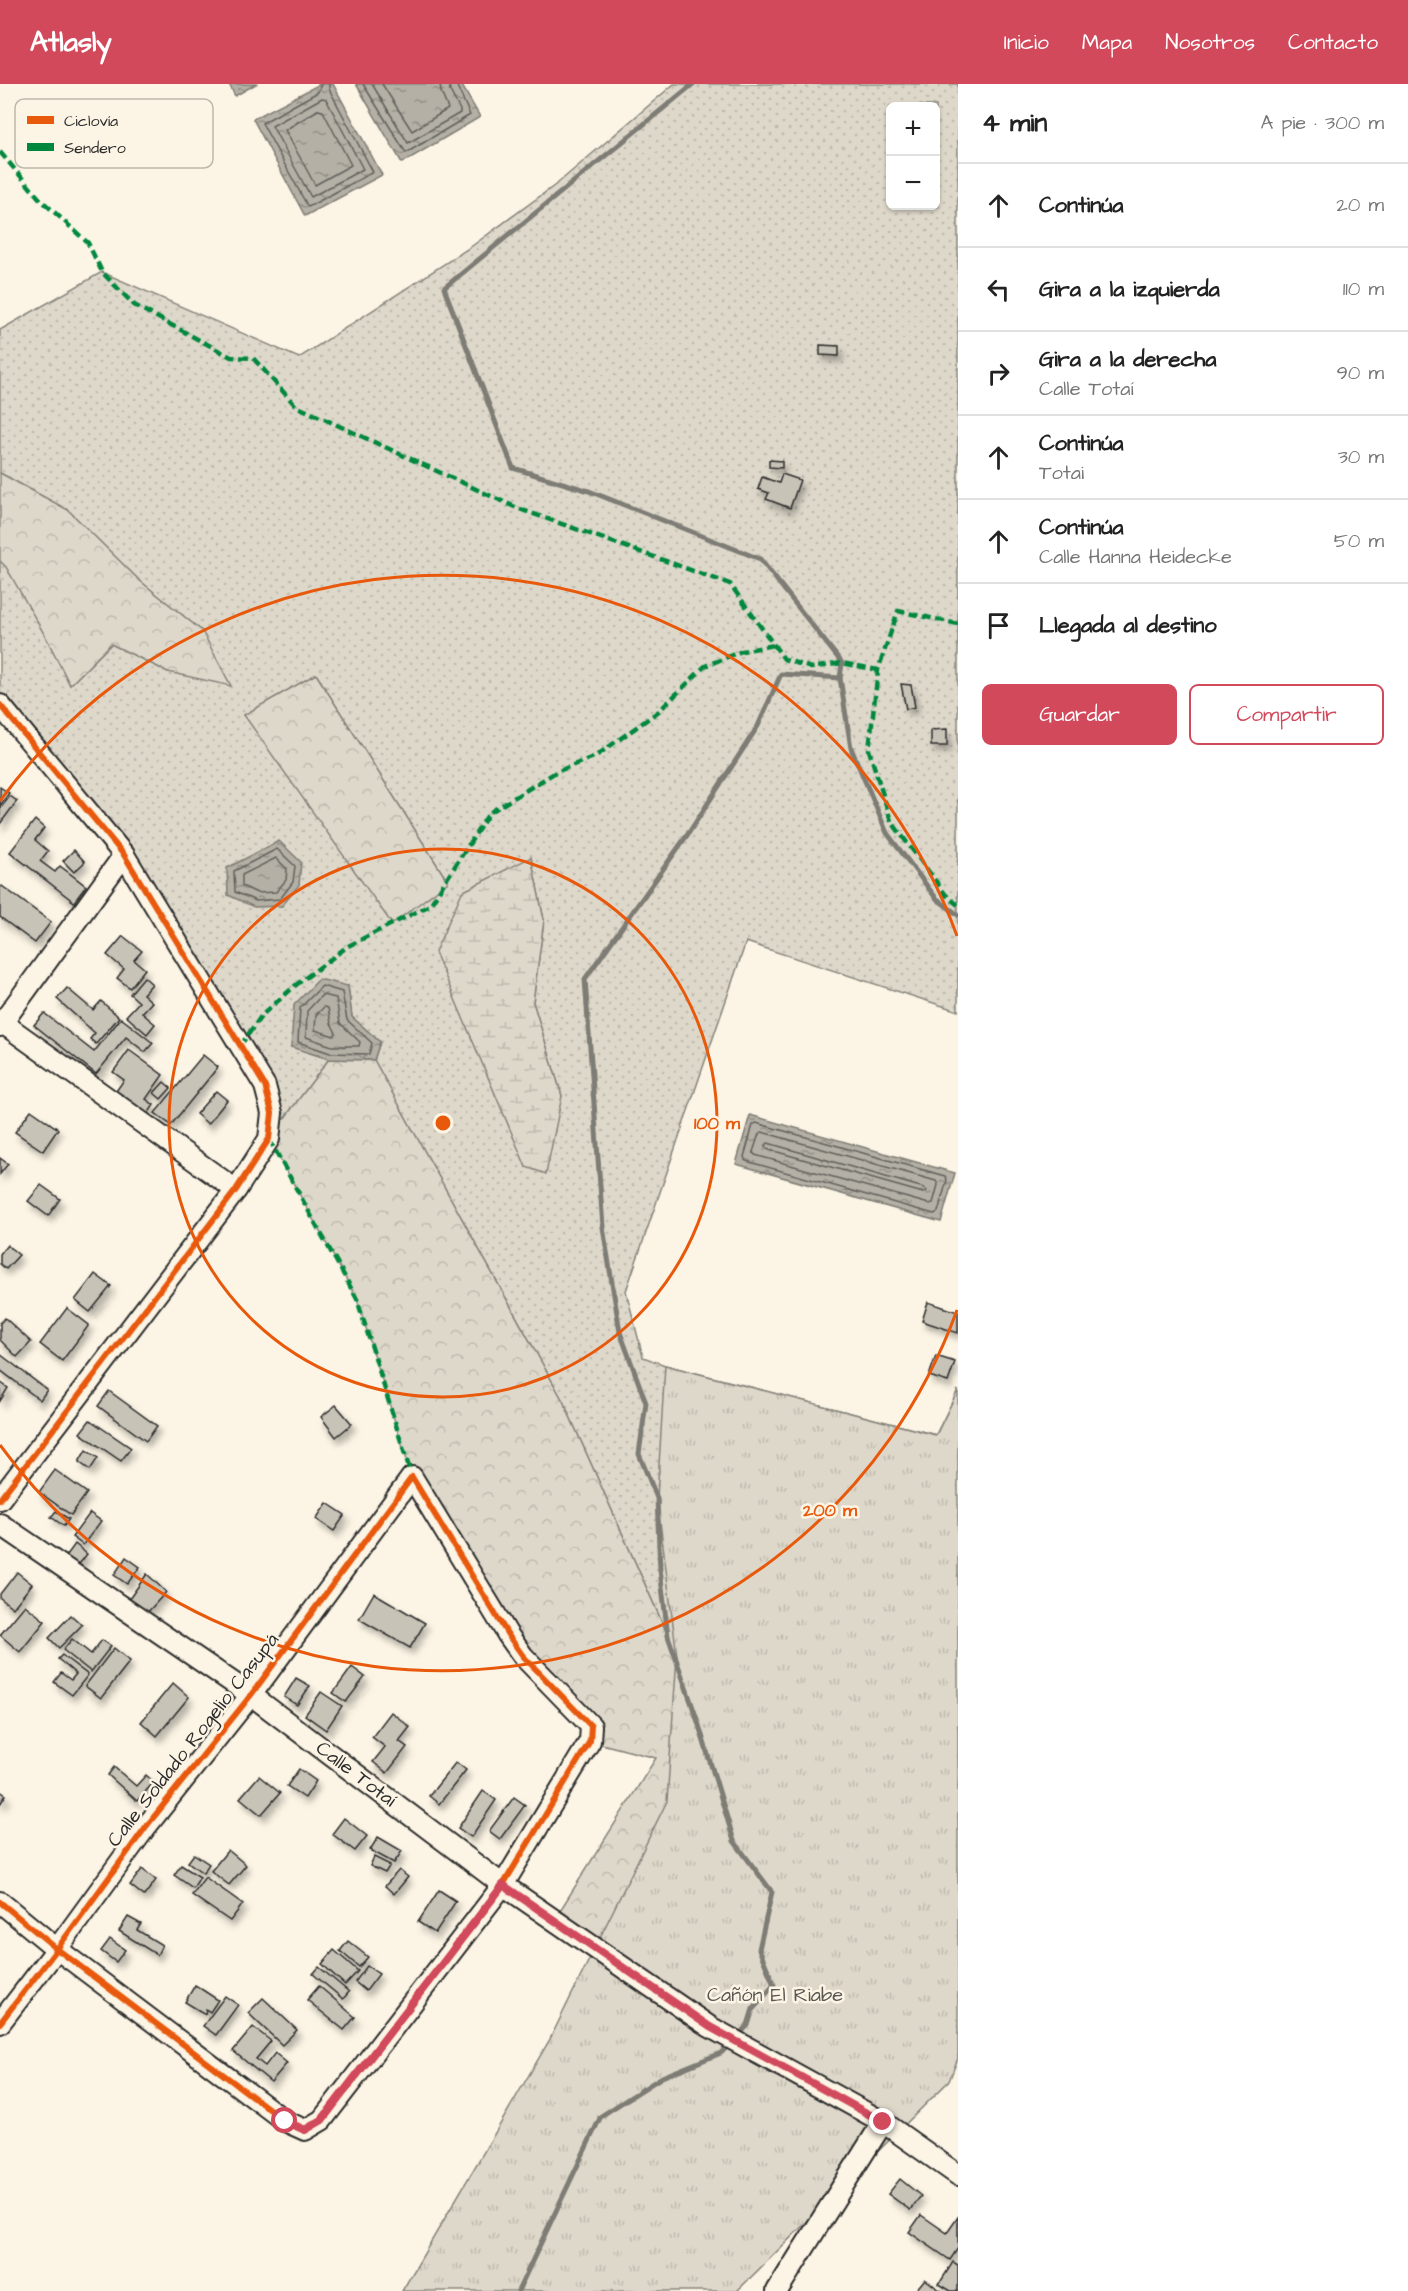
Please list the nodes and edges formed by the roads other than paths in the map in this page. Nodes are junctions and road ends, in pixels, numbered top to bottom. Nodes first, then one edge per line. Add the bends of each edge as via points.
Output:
1 (0, 705) edge
2 (124, 855) junction
3 (1, 1023) edge
4 (236, 1190) junction
5 (0, 1499) edge
6 (0, 1524) edge
7 (251, 1695) junction
8 (503, 1885) junction
9 (0, 1902) edge
10 (57, 1949) junction
11 (0, 2023) edge
12 (883, 2122) junction
13 (958, 2175) edge
14 (777, 2291) edge

1 - 2 street
2 - 3 street
2 - 4 street via 264,1086 272,1113 269,1139
3 - 4 street
4 - 5 street
6 - 7 street, Calle Totaí
7 - 8 street, Calle Totaí
7 - 8 street, Calle Soldado Rogelio Casupá via 412,1477 523,1656 591,1726 590,1741
7 - 10 street, Calle Soldado Rogelio Casupá via 145,1828
8 - 10 street via 322,2120 305,2130 285,2121
8 - 12 street, Calle Totaí via 710,2027
9 - 10 street
10 - 11 street, Calle Soldado Rogelio Casupá
12 - 13 street, Calle Totaí
12 - 14 street

